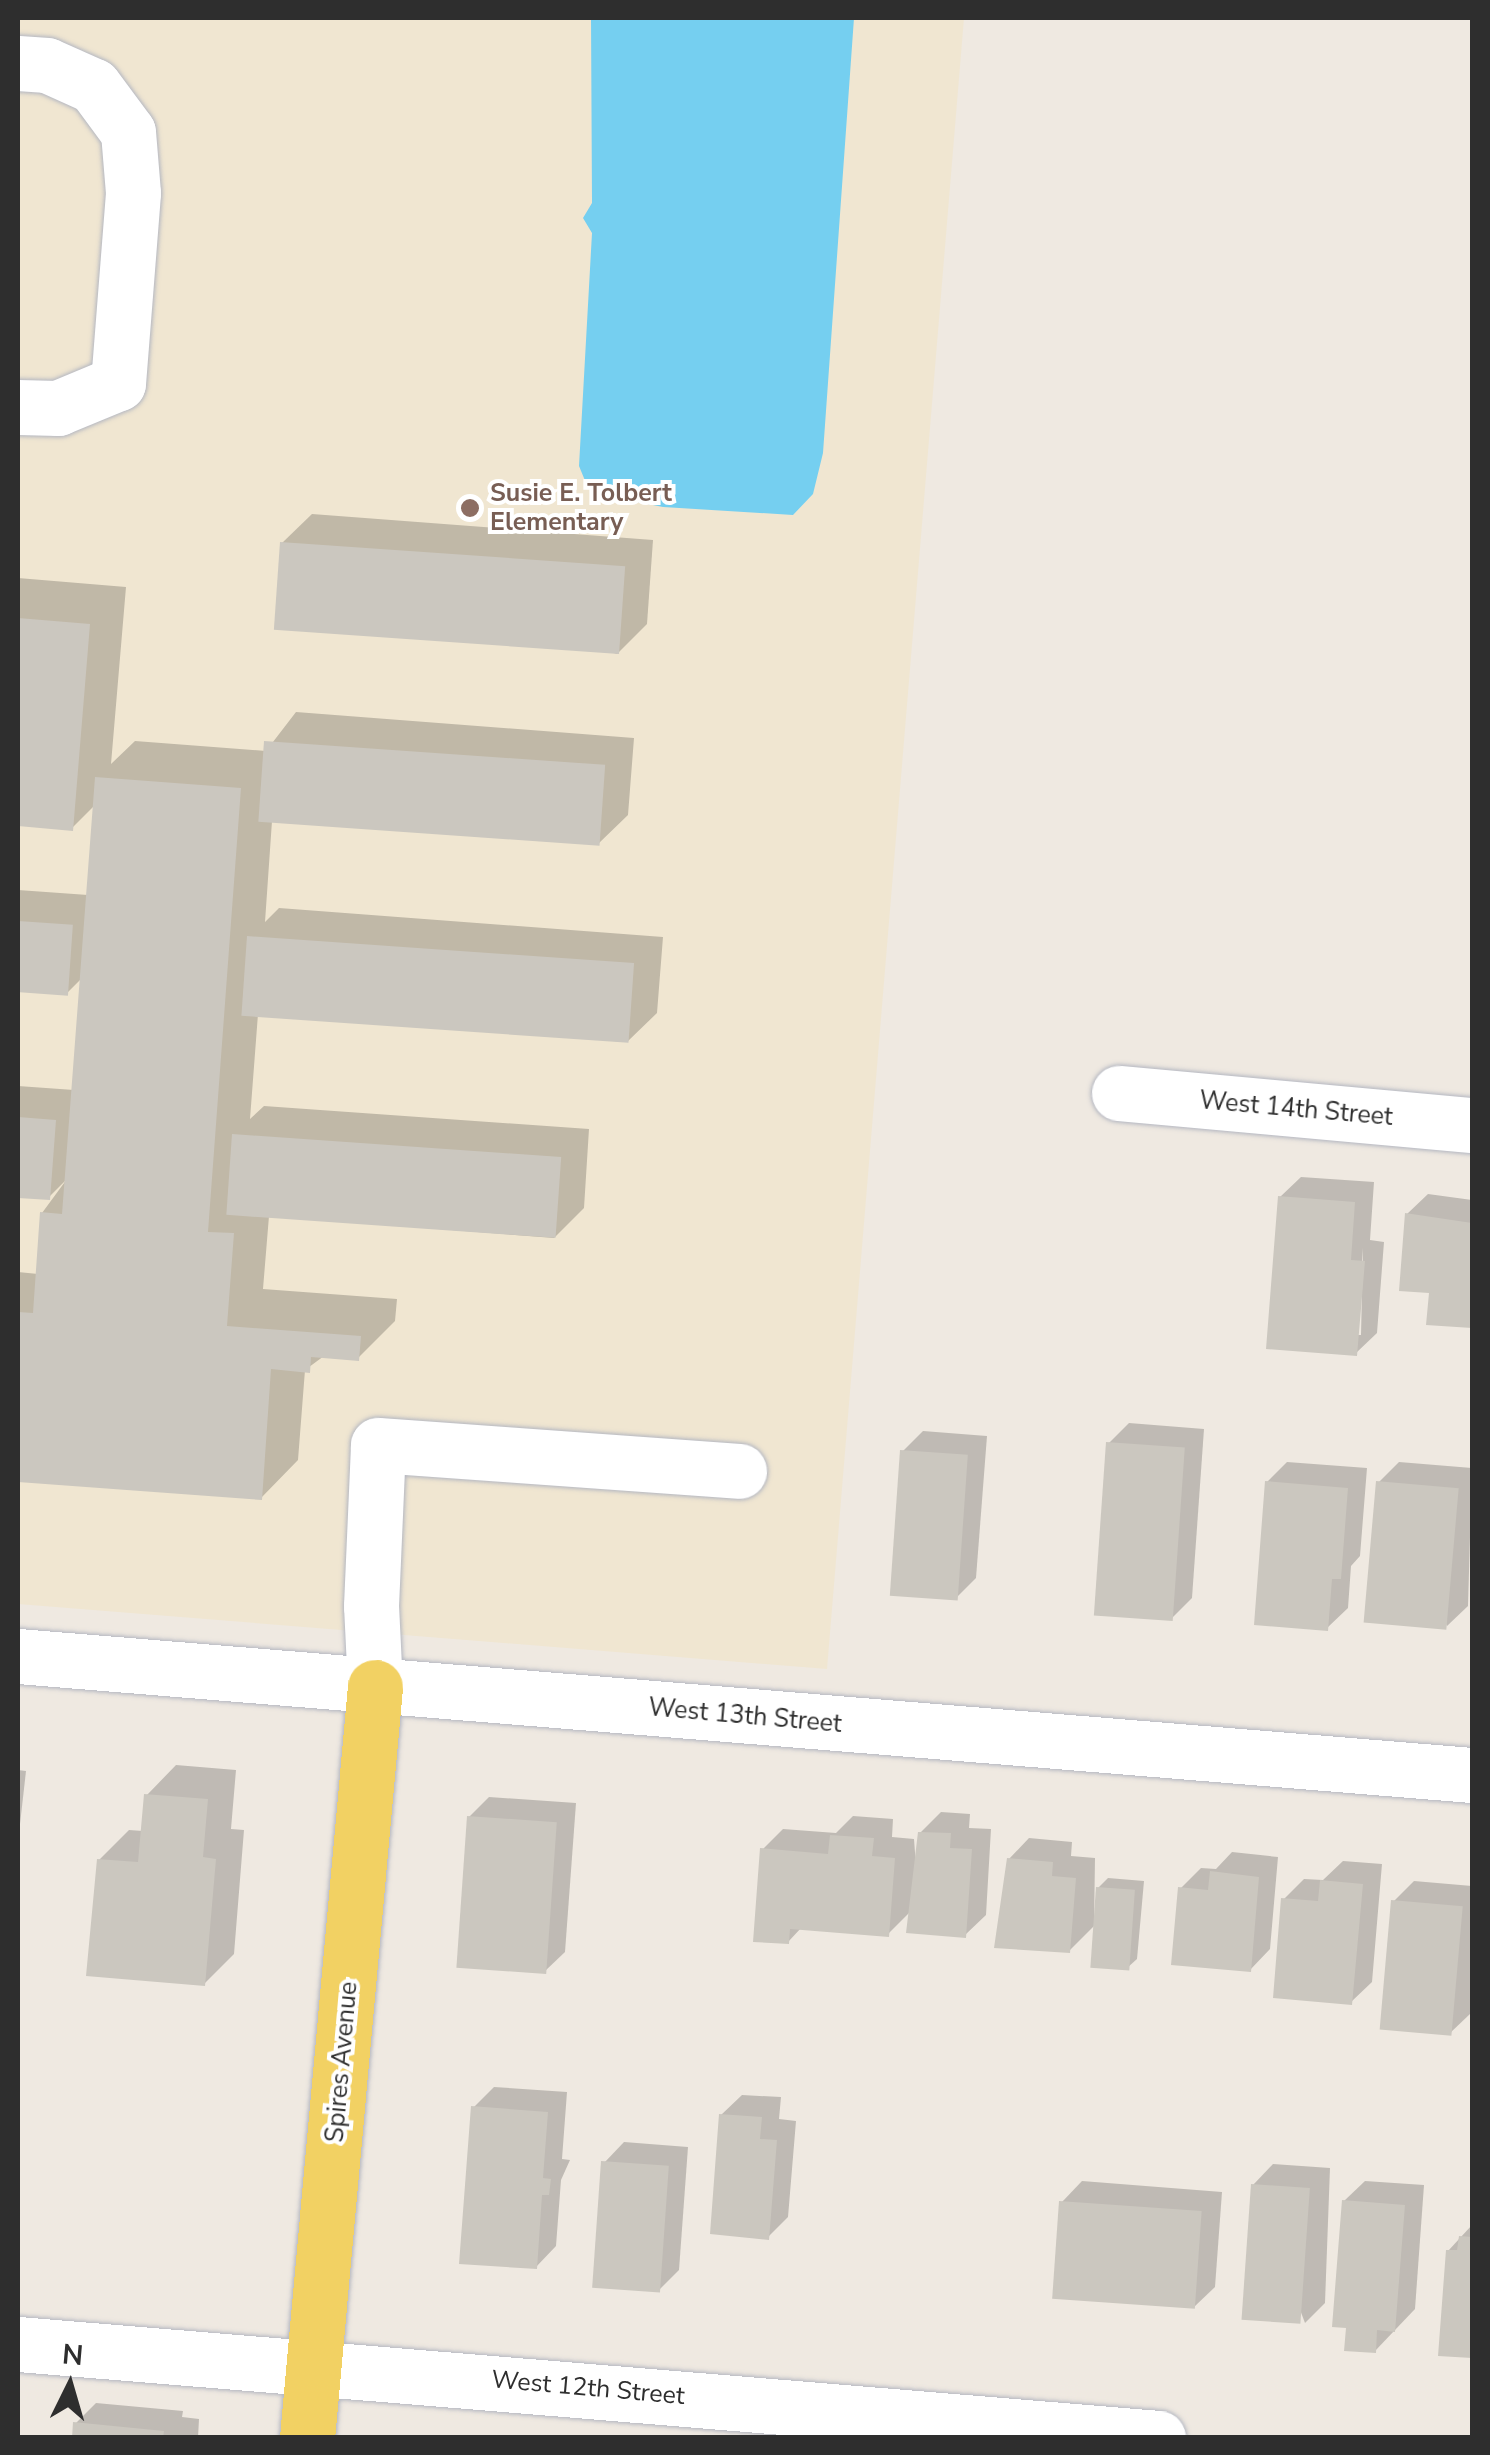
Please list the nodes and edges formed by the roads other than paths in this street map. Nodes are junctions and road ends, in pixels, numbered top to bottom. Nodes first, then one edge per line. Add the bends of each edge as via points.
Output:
1 (18, 63) edge
2 (18, 407) edge
3 (1119, 1092) dead end
4 (1472, 1125) edge
5 (740, 1471) dead end
6 (18, 1656) edge
7 (375, 1687) junction
8 (1472, 1774) edge
9 (18, 2344) edge
10 (314, 2364) junction
11 (307, 2438) edge
12 (1158, 2438) edge

1 - 2 street via 47,65 94,86 128,132 133,193 118,383 58,408
3 - 4 street, West 14th Street
5 - 7 street via 378,1445 371,1606
6 - 7 street, West 13th Street
7 - 8 street, West 13th Street
7 - 10 main road, Spires Avenue
9 - 10 street, West 12th Street
10 - 11 main road, Spires Avenue
10 - 12 street, West 12th Street

